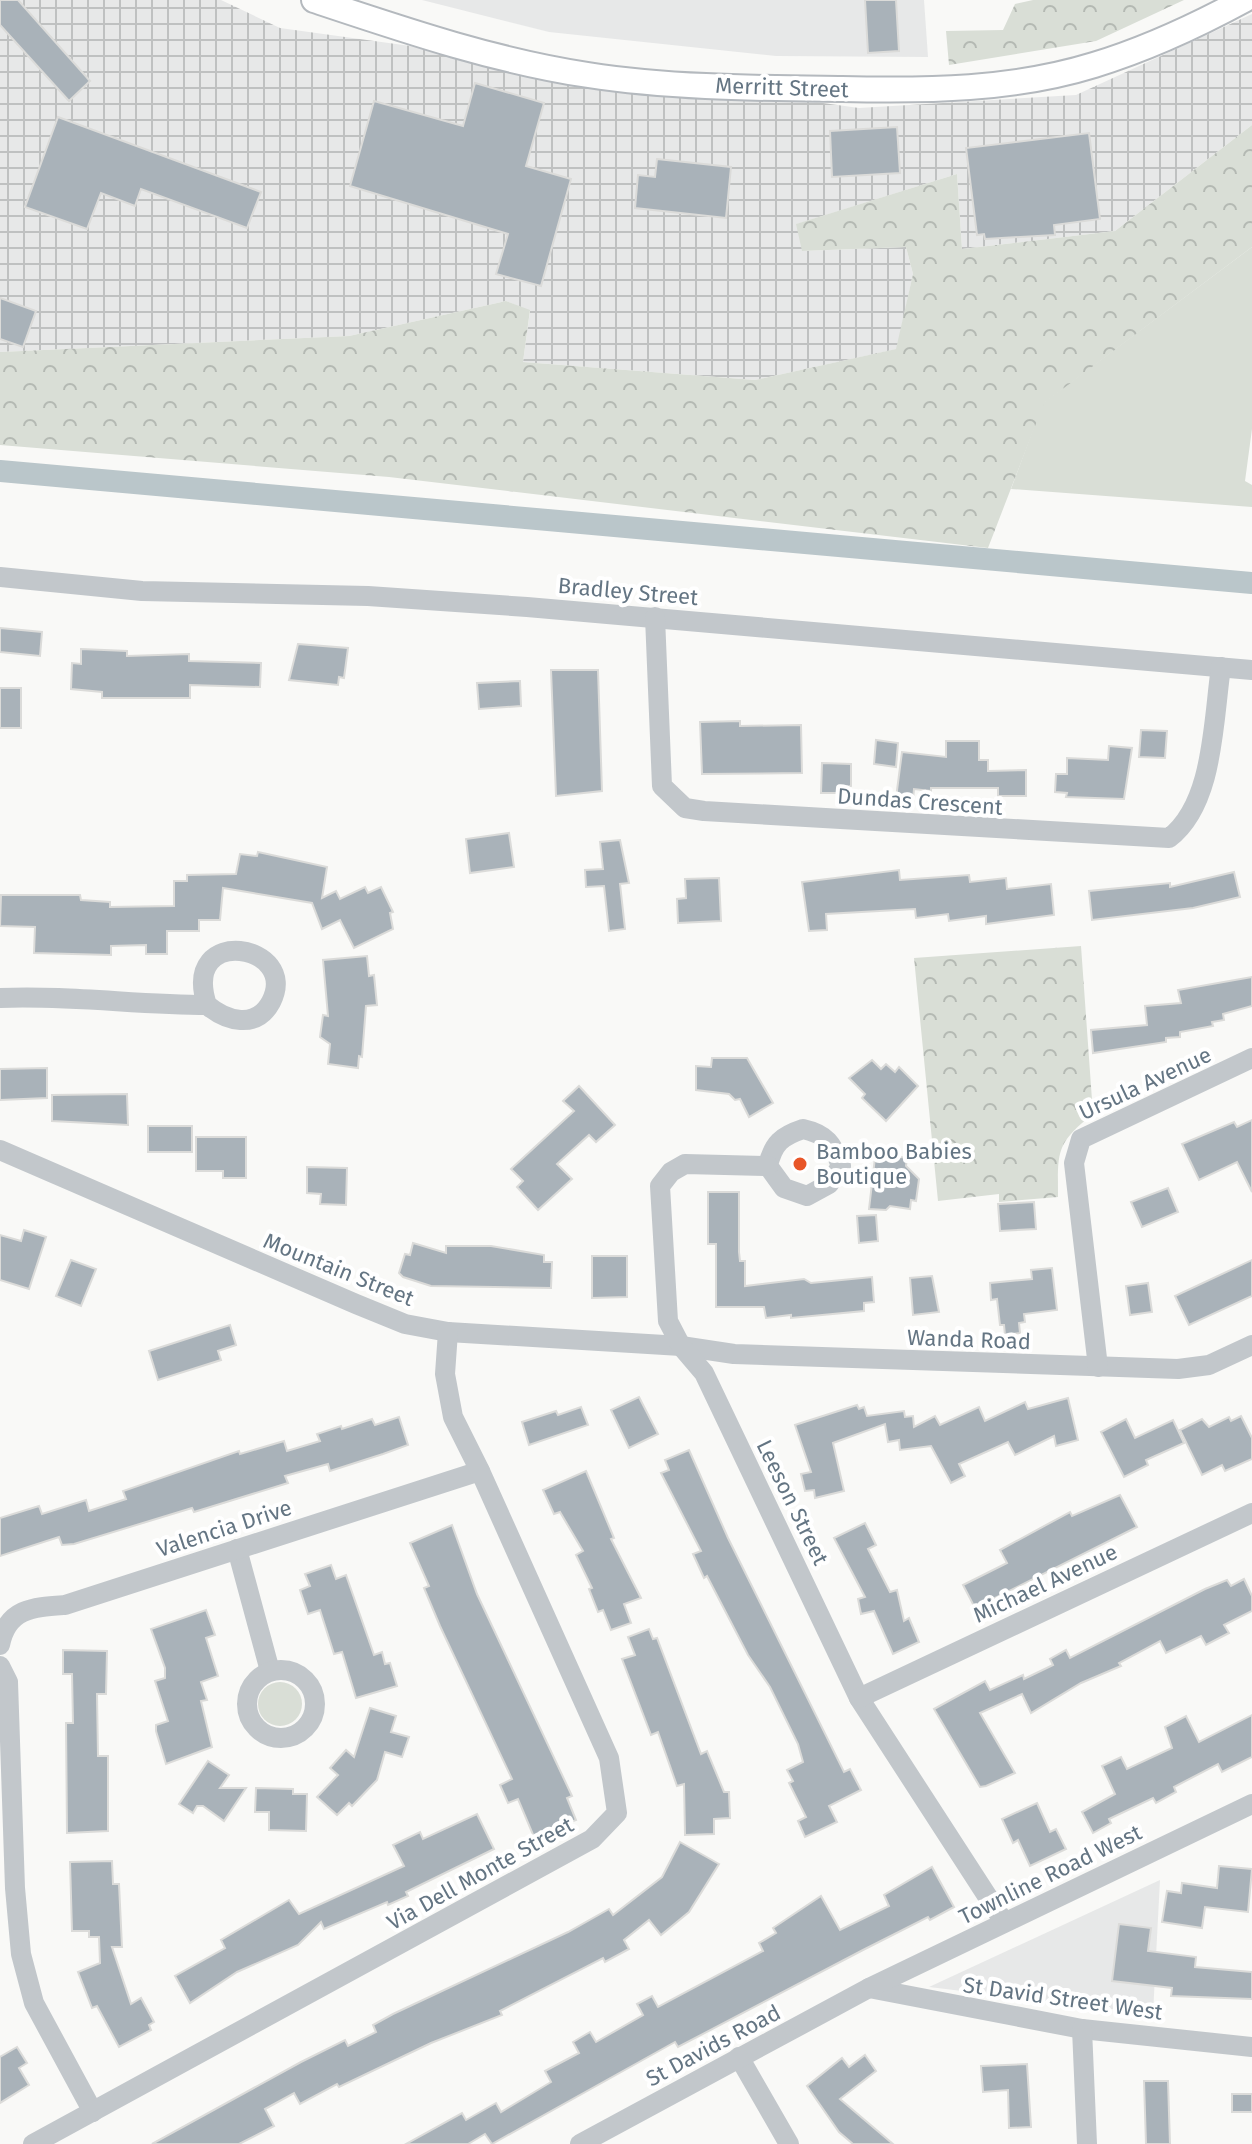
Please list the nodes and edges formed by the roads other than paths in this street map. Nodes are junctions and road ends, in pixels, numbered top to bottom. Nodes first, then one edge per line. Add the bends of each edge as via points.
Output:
1 (314, 0) edge
2 (1244, 0) edge
3 (0, 577) edge
4 (655, 617) junction
5 (1221, 667) junction
6 (1252, 670) edge
7 (0, 998) edge
8 (207, 1005) dead end
9 (1252, 1058) edge
10 (0, 1150) edge
11 (768, 1166) dead end
12 (448, 1332) junction
13 (1252, 1345) edge
14 (681, 1346) junction
15 (1098, 1367) junction
16 (480, 1471) junction
17 (1252, 1513) edge
18 (237, 1549) junction
19 (0, 1645) edge
20 (0, 1666) edge
21 (270, 1671) dead end
22 (859, 1698) junction
23 (1252, 1804) edge
24 (1004, 1922) junction
25 (869, 1988) junction
26 (1082, 2029) junction
27 (1252, 2047) edge
28 (739, 2057) junction
29 (93, 2112) junction
30 (33, 2144) edge
31 (580, 2144) edge
32 (789, 2144) edge
33 (1087, 2144) edge

1 - 2 main road, Merritt Street via 410,33 591,76 860,90 966,88 1055,75 1143,48
3 - 4 street, Bradley Street via 142,591 368,596
4 - 5 street, Bradley Street
4 - 5 street, Dundas Crescent via 662,786 685,808 704,811 1169,838 1185,826 1200,800
5 - 6 street, Bradley Street
7 - 8 street
9 - 15 street, Ursula Avenue via 1081,1139 1074,1163
10 - 12 street, Mountain Street via 405,1324
11 - 14 street, Leeson Street via 685,1164 660,1186 668,1321
12 - 14 street, Mountain Street
12 - 16 street, Via Dell Monte Street via 445,1374 453,1417
13 - 15 street, Wanda Road via 1209,1365
14 - 15 street, Wanda Road via 734,1354
14 - 22 street, Leeson Street via 704,1373
16 - 18 street, Valencia Drive
16 - 29 street, Via Dell Monte Street via 609,1758 617,1813 592,1839
17 - 22 street, Michael Avenue
18 - 19 street, Valencia Drive via 65,1605 26,1608 3,1630
18 - 21 street
20 - 29 street via 8,1682 21,1954 34,2003
22 - 24 street, Leeson Street
23 - 24 street, Townline Road West
24 - 25 street, Townline Road West
25 - 26 street, St David Street West
25 - 28 street, St Davids Road
26 - 27 street, St David Street West
26 - 33 street
28 - 31 street, St Davids Road
28 - 32 street
29 - 30 street, Via Dell Monte Street

